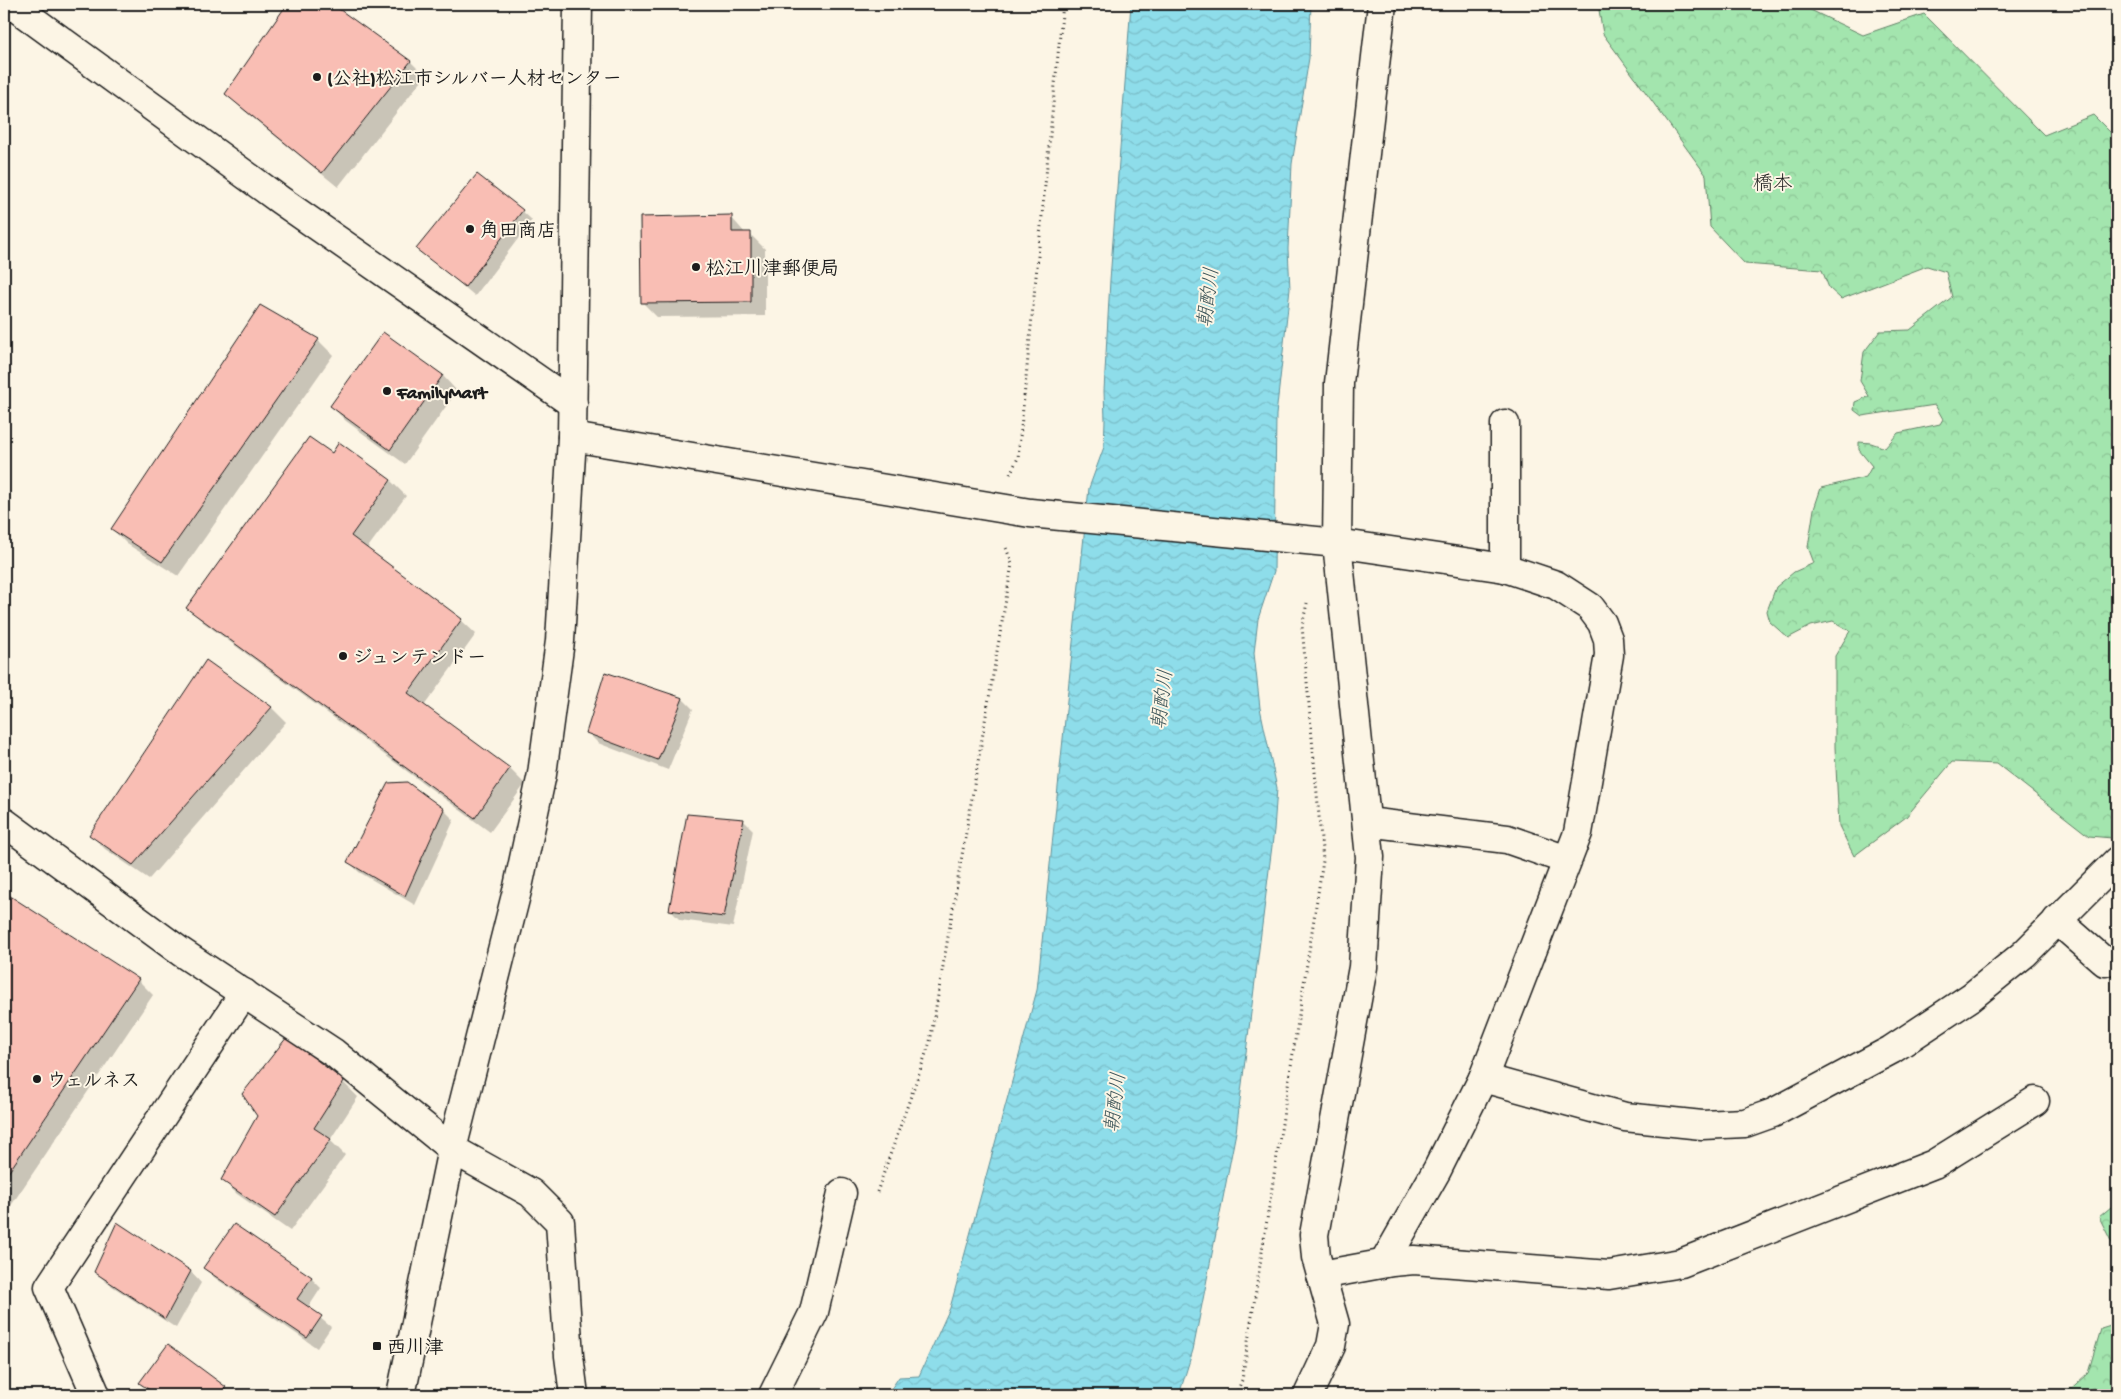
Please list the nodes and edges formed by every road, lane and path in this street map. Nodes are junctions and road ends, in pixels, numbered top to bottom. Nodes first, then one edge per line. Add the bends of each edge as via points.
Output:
1 (11, 4) edge
2 (578, 4) edge
3 (1063, 4) edge
4 (1382, 4) edge
5 (573, 404) junction
6 (1505, 424) dead end
7 (572, 437) junction
8 (991, 507) junction
9 (1337, 543) junction
10 (1505, 568) junction
11 (1308, 598) dead end
12 (4, 822) edge
13 (1367, 822) junction
14 (1567, 860) junction
15 (2117, 861) edge
16 (2057, 920) junction
17 (2105, 962) dead end
18 (244, 994) junction
19 (1483, 1078) junction
20 (2035, 1101) dead end
21 (452, 1149) junction
22 (842, 1193) dead end
23 (874, 1200) dead end
24 (1384, 1263) junction
25 (1321, 1275) junction
26 (96, 1395) edge
27 (401, 1395) edge
28 (574, 1395) edge
29 (773, 1395) edge
30 (1236, 1395) edge
31 (1308, 1395) edge

1 - 5 street via 280,200
2 - 5 street
3 - 8 path via 1018,458
4 - 9 street via 1339,383
5 - 7 street
6 - 10 street
7 - 8 street
7 - 21 street via 560,641 542,774 518,887
8 - 9 street via 1030,514
8 - 23 path via 1012,564 1009,584 930,1042
9 - 10 street
9 - 13 street
10 - 14 street via 1556,585 1590,607 1602,623 1608,640 1609,655 1578,833
11 - 30 path via 1302,626 1323,860 1242,1380
12 - 18 street via 181,952
13 - 14 street via 1507,839
13 - 25 street via 1370,857 1363,967 1314,1235
14 - 19 street
15 - 16 street
16 - 17 street
16 - 19 street via 2024,954 1971,997 1892,1050 1773,1113 1745,1123 1702,1125 1625,1117
18 - 21 street via 334,1053
18 - 26 street via 49,1287
19 - 24 street via 1438,1170
20 - 24 street via 1934,1164 1681,1263 1609,1275 1414,1260
21 - 27 street
21 - 28 street via 531,1193 560,1222
22 - 29 street via 814,1312
24 - 25 street
25 - 31 street via 1335,1324 1331,1346

